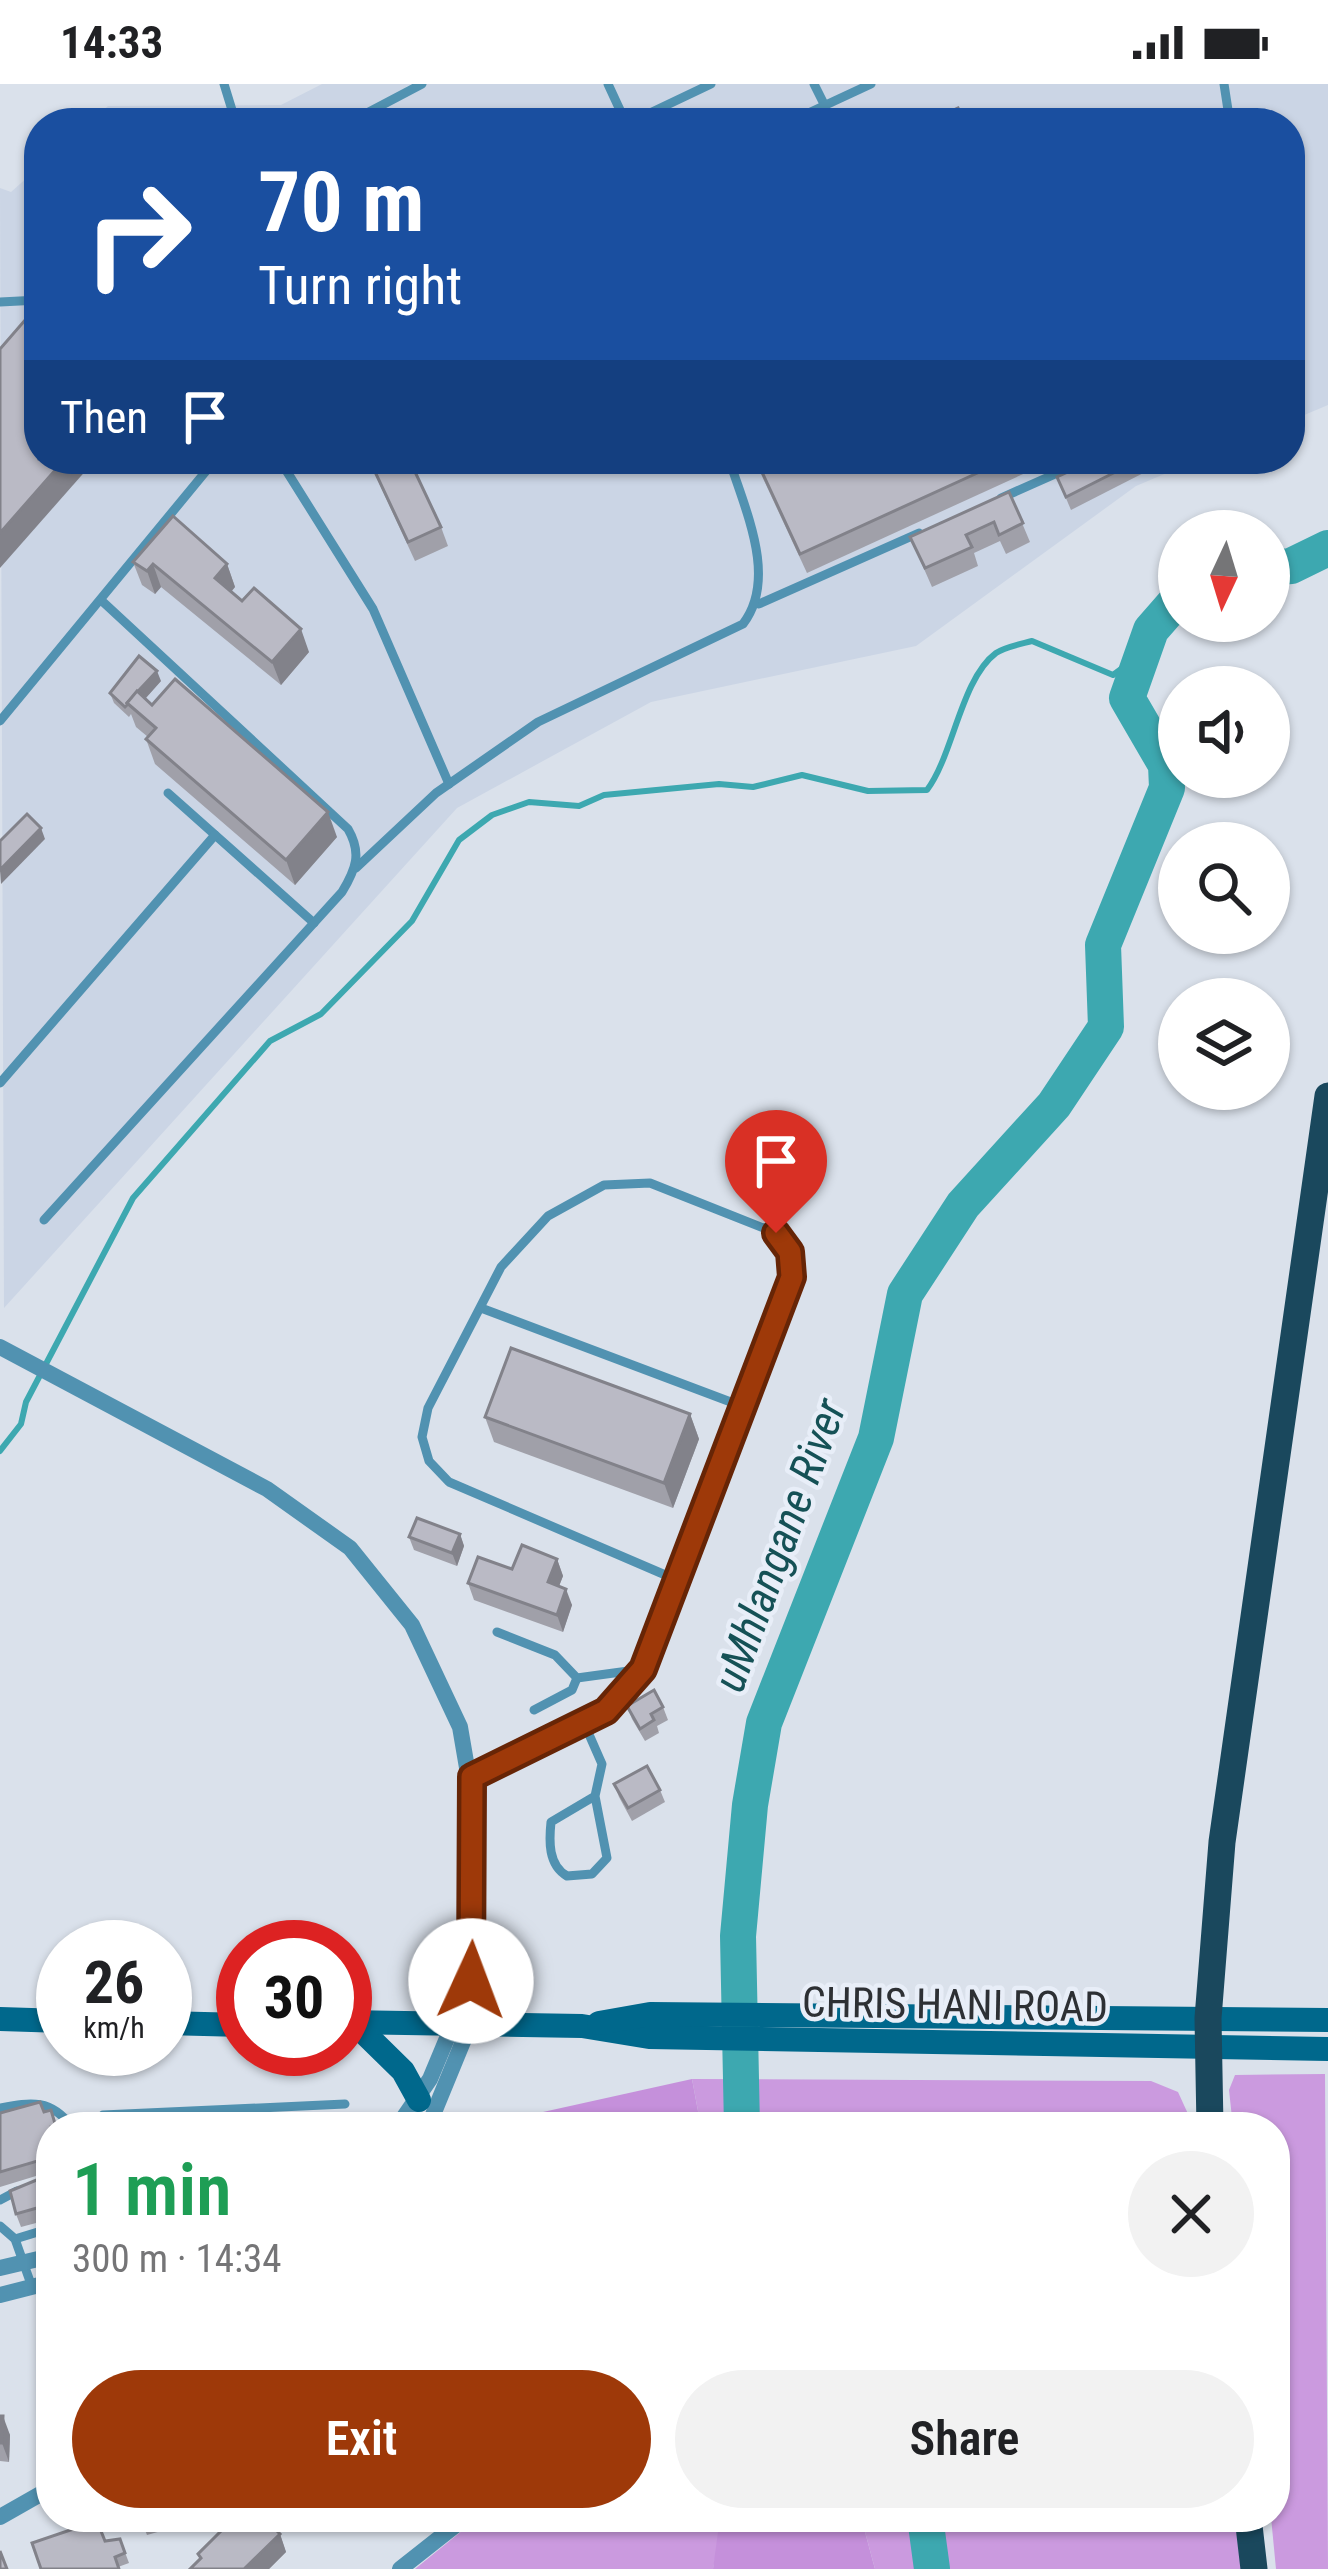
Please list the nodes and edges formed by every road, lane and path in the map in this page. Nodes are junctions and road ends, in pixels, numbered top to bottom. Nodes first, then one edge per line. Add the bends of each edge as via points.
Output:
1 (422, 84) edge
2 (711, 84) edge
3 (814, 84) edge
4 (871, 84) edge
5 (825, 106) junction
6 (376, 108) edge
7 (660, 108) edge
8 (821, 108) edge
9 (204, 474) edge
10 (288, 474) edge
11 (734, 474) edge
12 (1055, 474) edge
13 (986, 504) edge
14 (924, 532) edge
15 (102, 601) junction
16 (759, 604) junction
17 (0, 722) edge
18 (449, 784) junction
19 (168, 793) dead end
20 (215, 836) junction
21 (356, 868) junction
22 (314, 923) junction
23 (0, 1083) edge
24 (1328, 1096) edge
25 (44, 1220) dead end
26 (481, 1307) junction
27 (0, 1347) edge
28 (743, 1407) junction
29 (677, 1580) junction
30 (497, 1632) dead end
31 (643, 1669) junction
32 (577, 1678) junction
33 (534, 1711) dead end
34 (584, 1723) junction
35 (472, 1777) junction
36 (595, 1796) junction
37 (1208, 2018) junction
38 (0, 2020) edge
39 (1317, 2020) edge
40 (36, 2021) edge
41 (372, 2022) edge
42 (462, 2024) junction
43 (855, 2028) junction
44 (372, 2043) edge
45 (1208, 2048) junction
46 (1317, 2049) edge
47 (419, 2100) junction
48 (345, 2104) dead end
49 (0, 2108) edge
50 (59, 2112) edge
51 (169, 2112) edge
52 (409, 2112) edge
53 (433, 2112) edge
54 (1210, 2112) edge
55 (30, 2187) edge
56 (0, 2200) edge
57 (0, 2226) edge
58 (36, 2233) edge
59 (15, 2239) junction
60 (36, 2260) edge
61 (24, 2263) junction
62 (0, 2268) edge
63 (36, 2287) edge
64 (32, 2288) junction
65 (0, 2295) edge
66 (36, 2497) edge
67 (0, 2517) edge
68 (445, 2532) edge
69 (1250, 2532) edge
70 (400, 2569) edge
71 (1254, 2569) edge

1 - 6 lane
2 - 7 lane
3 - 5 lane
4 - 5 lane
5 - 8 lane
9 - 15 lane
10 - 18 lane via 373,609
11 - 16 lane via 750,525
12 - 13 lane
14 - 16 lane
15 - 17 lane
15 - 21 lane via 348,829
16 - 18 lane via 743,625 538,722
18 - 21 lane
19 - 20 lane
20 - 22 lane
20 - 23 lane
21 - 22 lane
22 - 25 lane
24 - 37 main road via 1222,1842
26 - 28 lane
26 - 28 lane via 501,1267 548,1216 604,1185 650,1183 776,1233 790,1252 792,1277
26 - 29 lane via 428,1408 422,1437 429,1461 449,1482
27 - 35 street via 267,1489 350,1548 412,1624 460,1727
28 - 29 lane
29 - 31 lane
30 - 32 lane via 555,1655
31 - 32 lane
31 - 34 lane via 628,1691
32 - 33 lane via 572,1690
34 - 35 lane
34 - 36 lane via 602,1764
35 - 42 street via 471,1981
36 - 36 lane via 551,1822 548,1841 567,1876 592,1874 607,1858
37 - 39 main road, CHRIS HANI ROAD
37 - 43 main road, CHRIS HANI ROAD
37 - 45 main road
38 - 40 main road
41 - 42 main road, CHRIS HANI ROAD
42 - 43 main road, CHRIS HANI ROAD
42 - 47 street
42 - 53 street
43 - 45 main road, CHRIS HANI ROAD via 1040,2045
44 - 47 main road via 403,2071
45 - 46 main road, CHRIS HANI ROAD
45 - 54 main road
47 - 52 street
48 - 51 lane
49 - 50 lane via 32,2102
55 - 56 lane
57 - 59 lane
58 - 59 lane
59 - 61 lane
60 - 61 street
61 - 62 street
61 - 64 lane
63 - 64 street
64 - 65 street
66 - 67 street
68 - 70 street
69 - 71 main road

